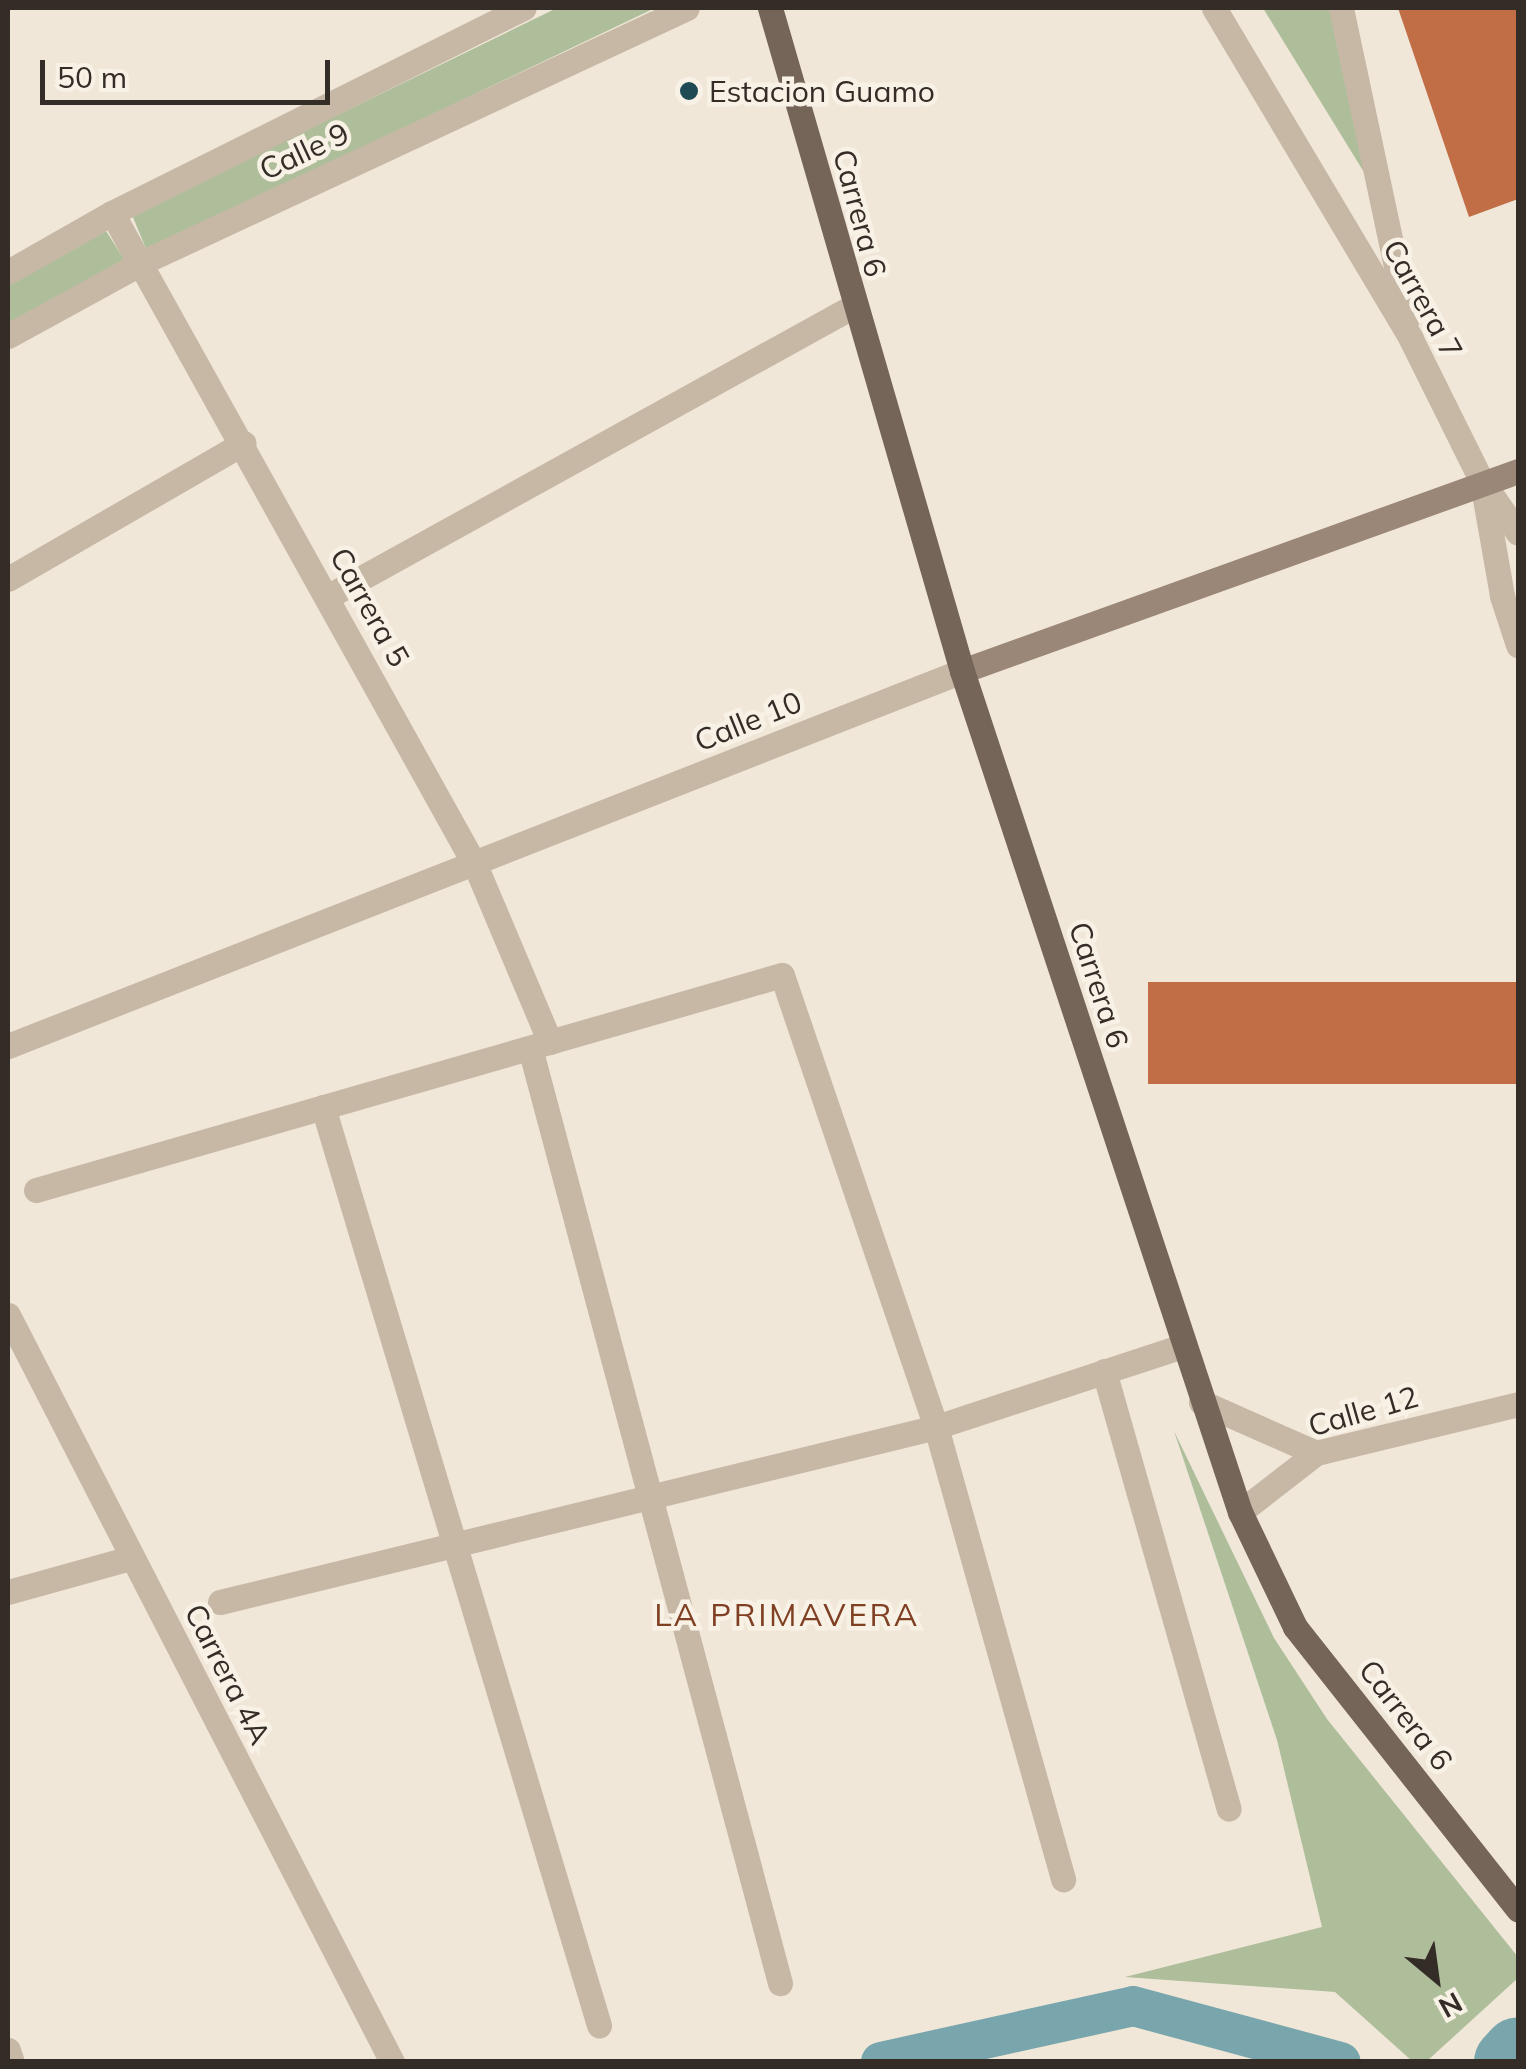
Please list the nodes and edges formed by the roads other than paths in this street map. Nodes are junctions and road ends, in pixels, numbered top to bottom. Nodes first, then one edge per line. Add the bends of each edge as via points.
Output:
1 (524, 8) edge
2 (687, 8) edge
3 (770, 8) edge
4 (1214, 8) edge
5 (1340, 8) edge
6 (112, 212) junction
7 (143, 262) junction
8 (8, 272) edge
9 (852, 307) junction
10 (8, 336) edge
11 (1411, 339) junction
12 (244, 443) junction
13 (1518, 471) edge
14 (1482, 482) junction
15 (1518, 533) edge
16 (8, 579) edge
17 (327, 597) junction
18 (1518, 645) edge
19 (962, 671) junction
20 (476, 867) junction
21 (540, 1045) junction
22 (8, 1046) edge
23 (323, 1108) junction
24 (36, 1190) dead end
25 (8, 1315) edge
26 (1183, 1346) junction
27 (1104, 1371) junction
28 (1201, 1402) junction
29 (1518, 1404) edge
30 (936, 1427) junction
31 (1316, 1453) junction
32 (650, 1497) junction
33 (1240, 1512) junction
34 (454, 1544) junction
35 (131, 1558) junction
36 (8, 1592) edge
37 (220, 1602) dead end
38 (1229, 1809) dead end
39 (1063, 1879) dead end
40 (1518, 1909) edge
41 (780, 1984) dead end
42 (599, 2025) dead end
43 (8, 2050) edge
44 (12, 2062) edge
45 (392, 2062) edge

1 - 6 street, Calle 9
2 - 7 street, Calle 9
3 - 9 main road, Carrera 6
4 - 11 street, Carrera 7
5 - 11 street
6 - 7 street, Carrera 5
6 - 8 street, Calle 9
7 - 10 street, Calle 9
7 - 12 street, Carrera 5
9 - 17 street
9 - 19 main road, Carrera 6
11 - 14 street, Carrera 7
12 - 16 street
12 - 17 street, Carrera 5
13 - 14 main road, Calle 10
14 - 15 street
14 - 18 street, Carrera 7 via 1502,596
14 - 19 main road, Calle 10
17 - 20 street, Carrera 5
19 - 20 street, Calle 10
19 - 26 main road, Carrera 6
20 - 21 street, Carrera 5
20 - 22 street, Calle 10
21 - 23 street
21 - 30 street via 782,975
21 - 32 street, Carrera 5
23 - 24 street
23 - 34 street
25 - 35 street, Carrera 4A
26 - 27 street
26 - 28 main road, Carrera 6
27 - 30 street
27 - 38 street
28 - 31 street
28 - 33 main road, Carrera 6
29 - 31 street, Calle 12
30 - 32 street
30 - 39 street
31 - 33 street, Calle 12
32 - 34 street
32 - 41 street, Carrera 5
33 - 40 main road, Carrera 6 via 1295,1627
34 - 37 street
34 - 42 street
35 - 36 street
35 - 45 street, Carrera 4A
43 - 44 street

